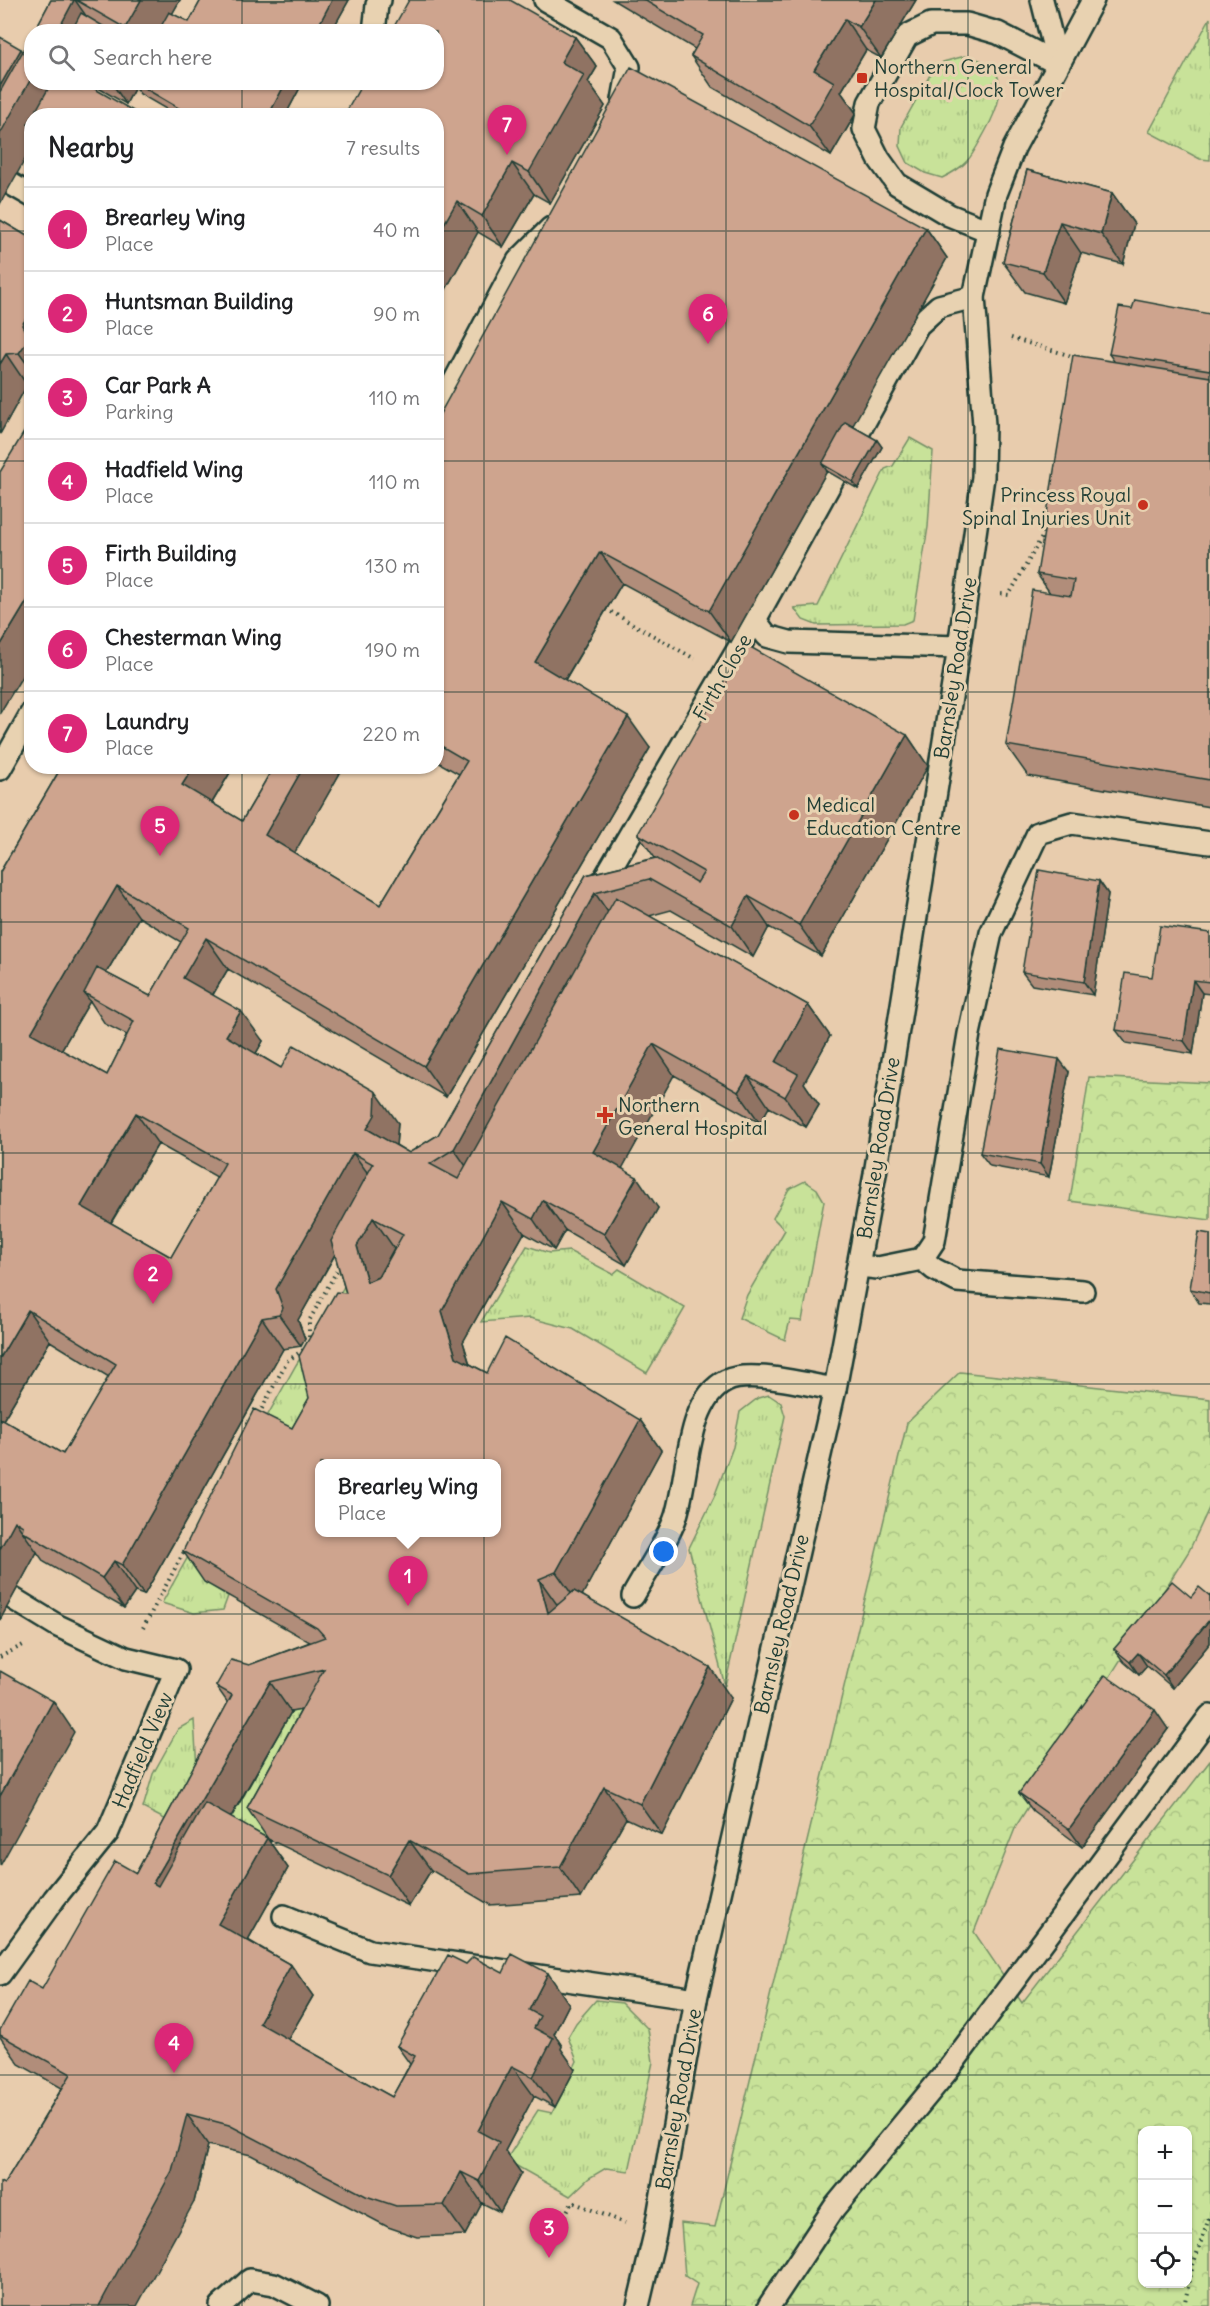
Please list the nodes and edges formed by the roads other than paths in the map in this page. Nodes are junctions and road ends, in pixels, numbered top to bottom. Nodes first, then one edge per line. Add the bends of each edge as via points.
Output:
1 (380, 0) edge
2 (545, 0) edge
3 (1042, 0) edge
4 (1093, 0) edge
5 (375, 24) edge
6 (1058, 64) junction
7 (618, 119) edge
8 (11, 184) dead end
9 (24, 191) edge
10 (563, 217) edge
11 (989, 231) junction
12 (974, 297) junction
13 (444, 401) edge
14 (755, 620) junction
15 (959, 647) junction
16 (24, 726) edge
17 (0, 769) edge
18 (1210, 843) edge
19 (587, 907) edge
20 (922, 1259) junction
21 (859, 1266) junction
22 (1083, 1291) dead end
23 (835, 1389) junction
24 (633, 1596) dead end
25 (12, 1598) dead end
26 (1210, 1716) edge
27 (284, 1916) dead end
28 (0, 1974) edge
29 (696, 1999) junction
30 (221, 2306) edge
31 (317, 2306) edge
32 (638, 2306) edge
33 (769, 2306) edge

1 - 5 lane
2 - 7 lane via 611,38 629,67
3 - 6 lane
4 - 6 lane, Barnsley Road Drive
6 - 11 lane, Barnsley Road Drive via 1014,148 996,194
6 - 11 lane via 998,33 967,24 931,24 907,36 869,103 864,129 897,184 949,215
8 - 9 lane
10 - 13 lane via 518,261
11 - 12 lane, Barnsley Road Drive
12 - 14 lane, Firth Close via 939,306 918,326
12 - 15 lane, Barnsley Road Drive via 984,425 983,477
14 - 15 lane via 767,636 789,642
14 - 19 lane, Firth Close
15 - 21 lane, Barnsley Road Drive
16 - 17 lane
18 - 20 lane via 1072,823 1038,833 991,933 969,1034 934,1241
20 - 21 lane via 878,1268
20 - 22 lane via 957,1281
21 - 23 lane, Barnsley Road Drive
23 - 24 lane via 751,1375 726,1381 708,1394 694,1421 684,1488 674,1521
23 - 29 lane, Barnsley Road Drive
25 - 28 lane, Hadfield View via 58,1626 126,1658 176,1670 108,1832
26 - 33 lane via 947,2071 834,2208
27 - 29 lane via 370,1951
29 - 32 lane, Barnsley Road Drive via 655,2234
30 - 31 lane via 250,2280 274,2284

